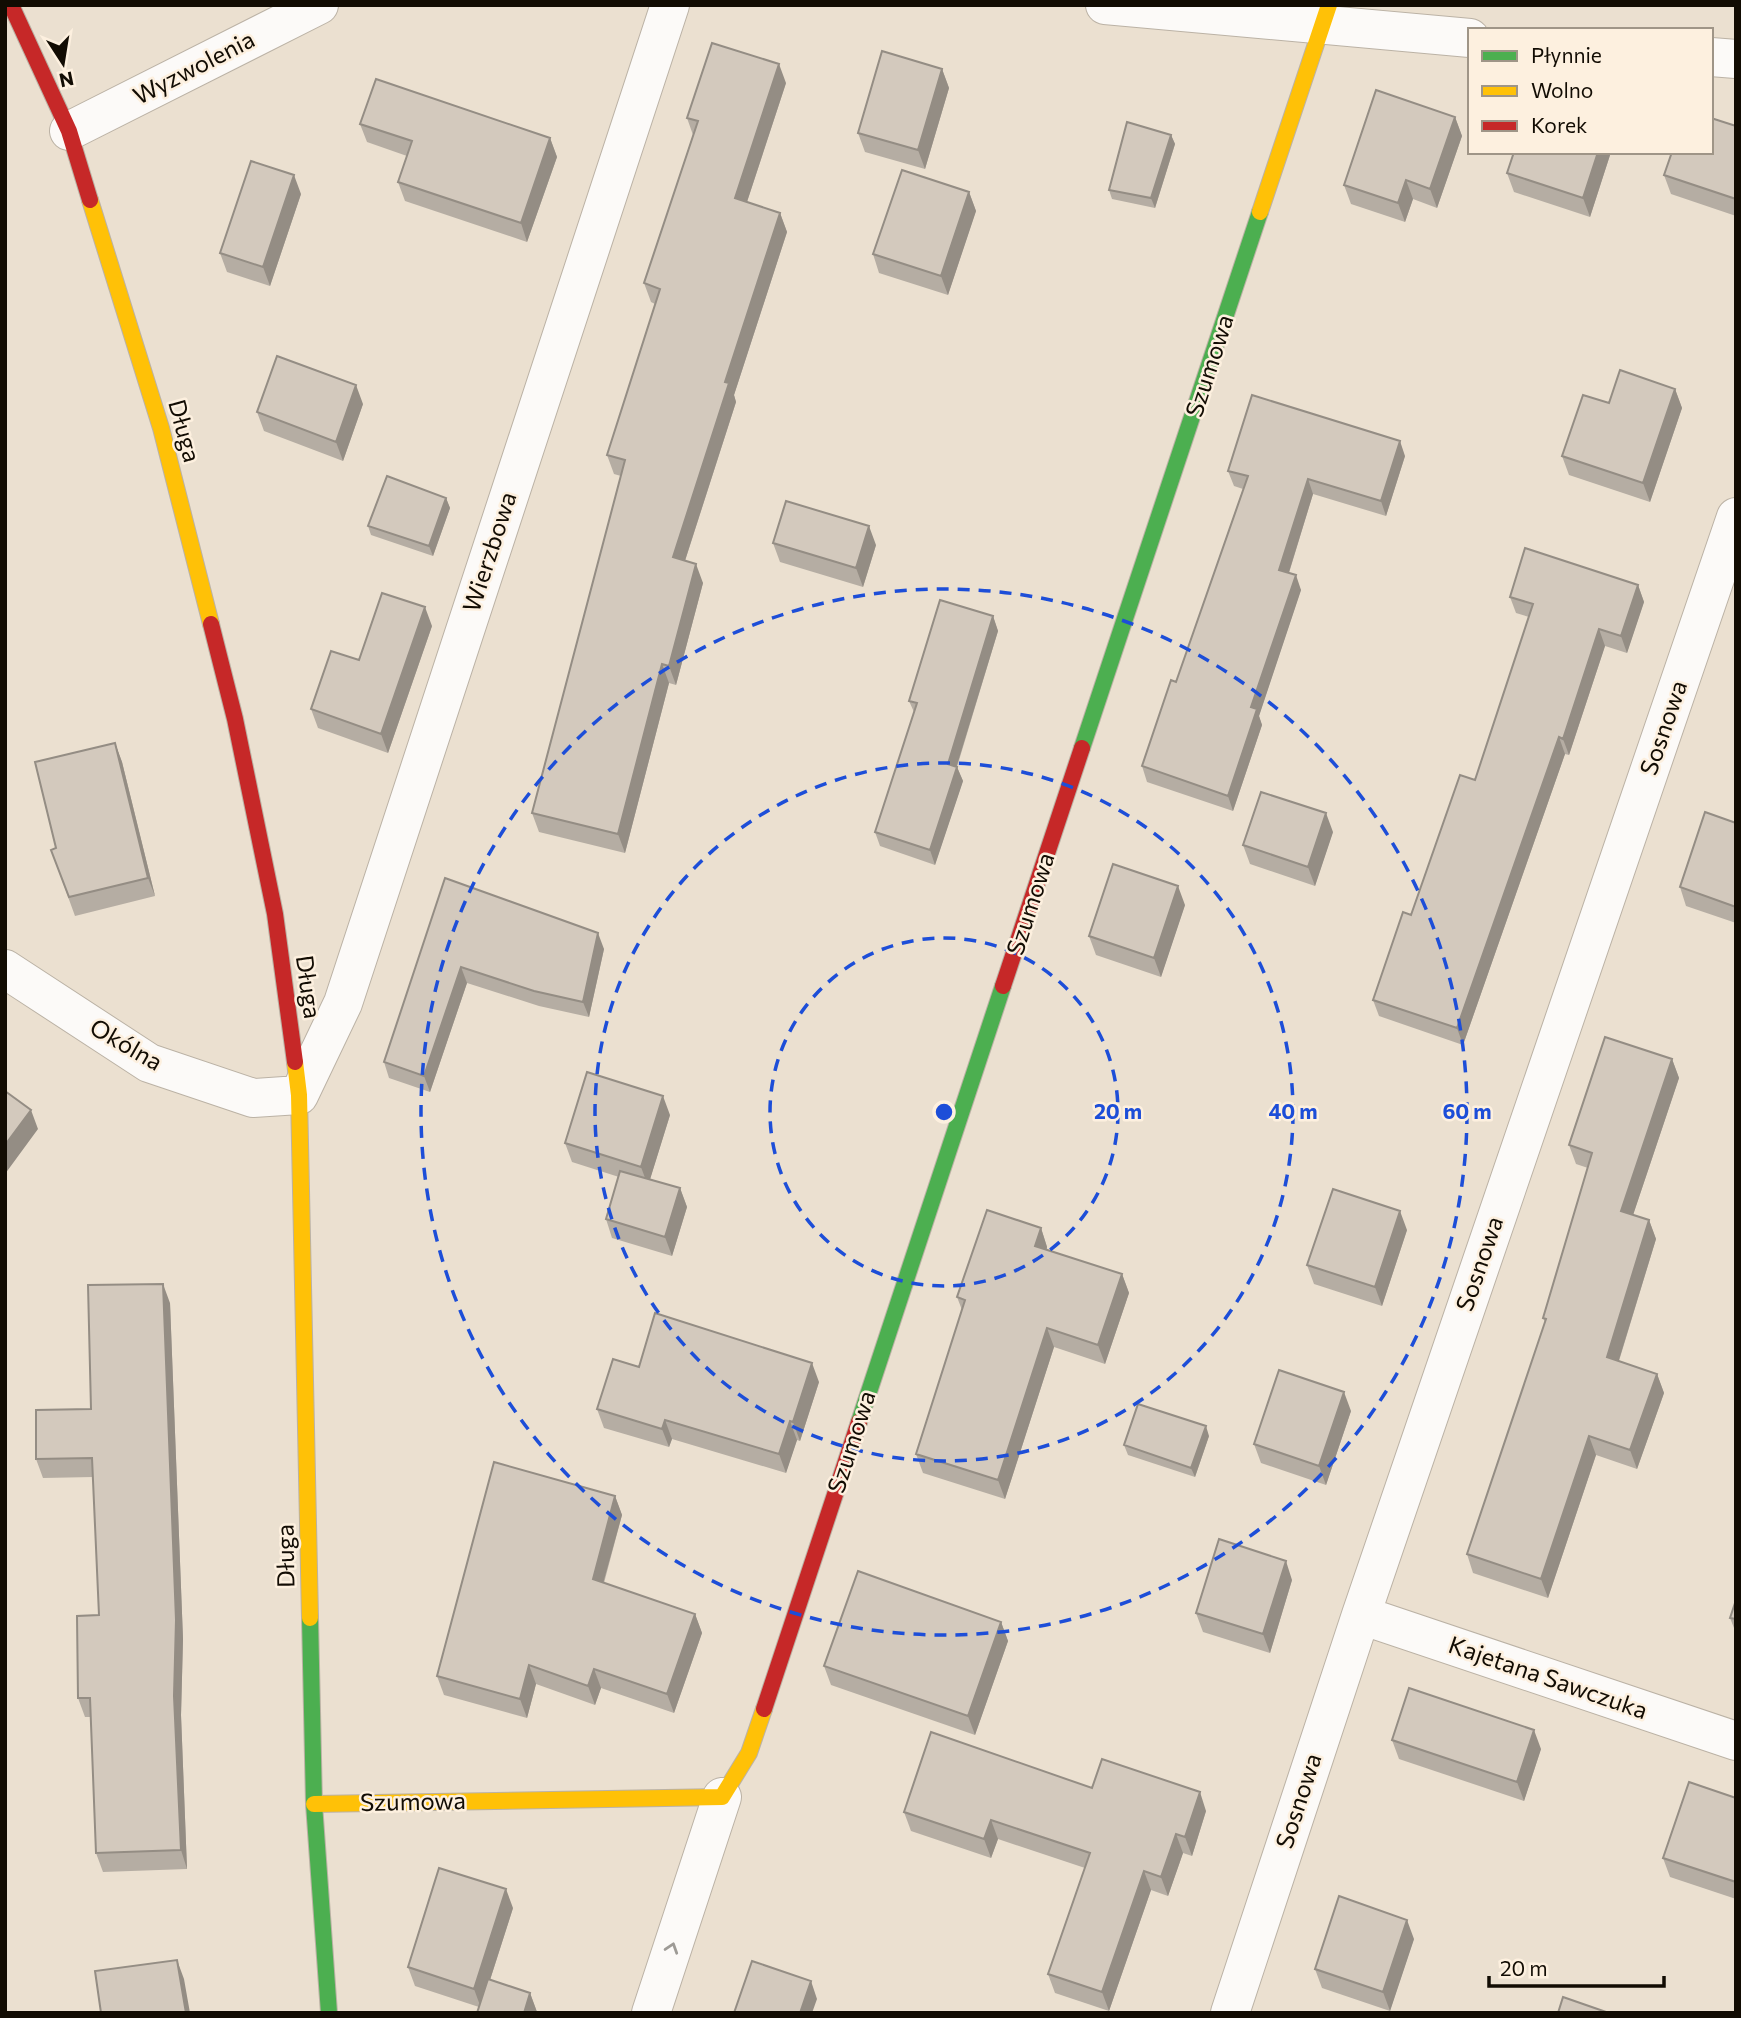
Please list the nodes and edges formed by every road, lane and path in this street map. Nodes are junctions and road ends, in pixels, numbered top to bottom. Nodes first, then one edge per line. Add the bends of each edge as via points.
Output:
1 (11, 5) edge
2 (319, 5) edge
3 (670, 5) edge
4 (1105, 5) edge
5 (1326, 15) edge
6 (1468, 37) edge
7 (1713, 57) edge
8 (1736, 59) edge
9 (69, 131) junction
10 (1736, 517) edge
11 (5, 969) edge
12 (299, 1095) junction
13 (1360, 1615) junction
14 (1736, 1741) edge
15 (722, 1797) junction
16 (314, 1804) junction
17 (329, 2013) edge
18 (651, 2013) edge
19 (1230, 2013) edge

1 - 9 street, Długa
2 - 9 street, Wyzwolenia
3 - 12 street, Wierzbowa via 343,1003
4 - 5 street
5 - 6 street
5 - 15 street, Szumowa via 749,1753
7 - 8 street
9 - 12 street, Długa via 161,428 235,719 275,914
10 - 13 street, Sosnowa
11 - 12 street, Okólna via 149,1063 253,1098
12 - 16 street, Długa
13 - 14 street, Kajetana Sawczuka
13 - 19 street, Sosnowa
15 - 16 street, Szumowa
18 -> 15 street, Szumowa
16 - 17 street, Długa

